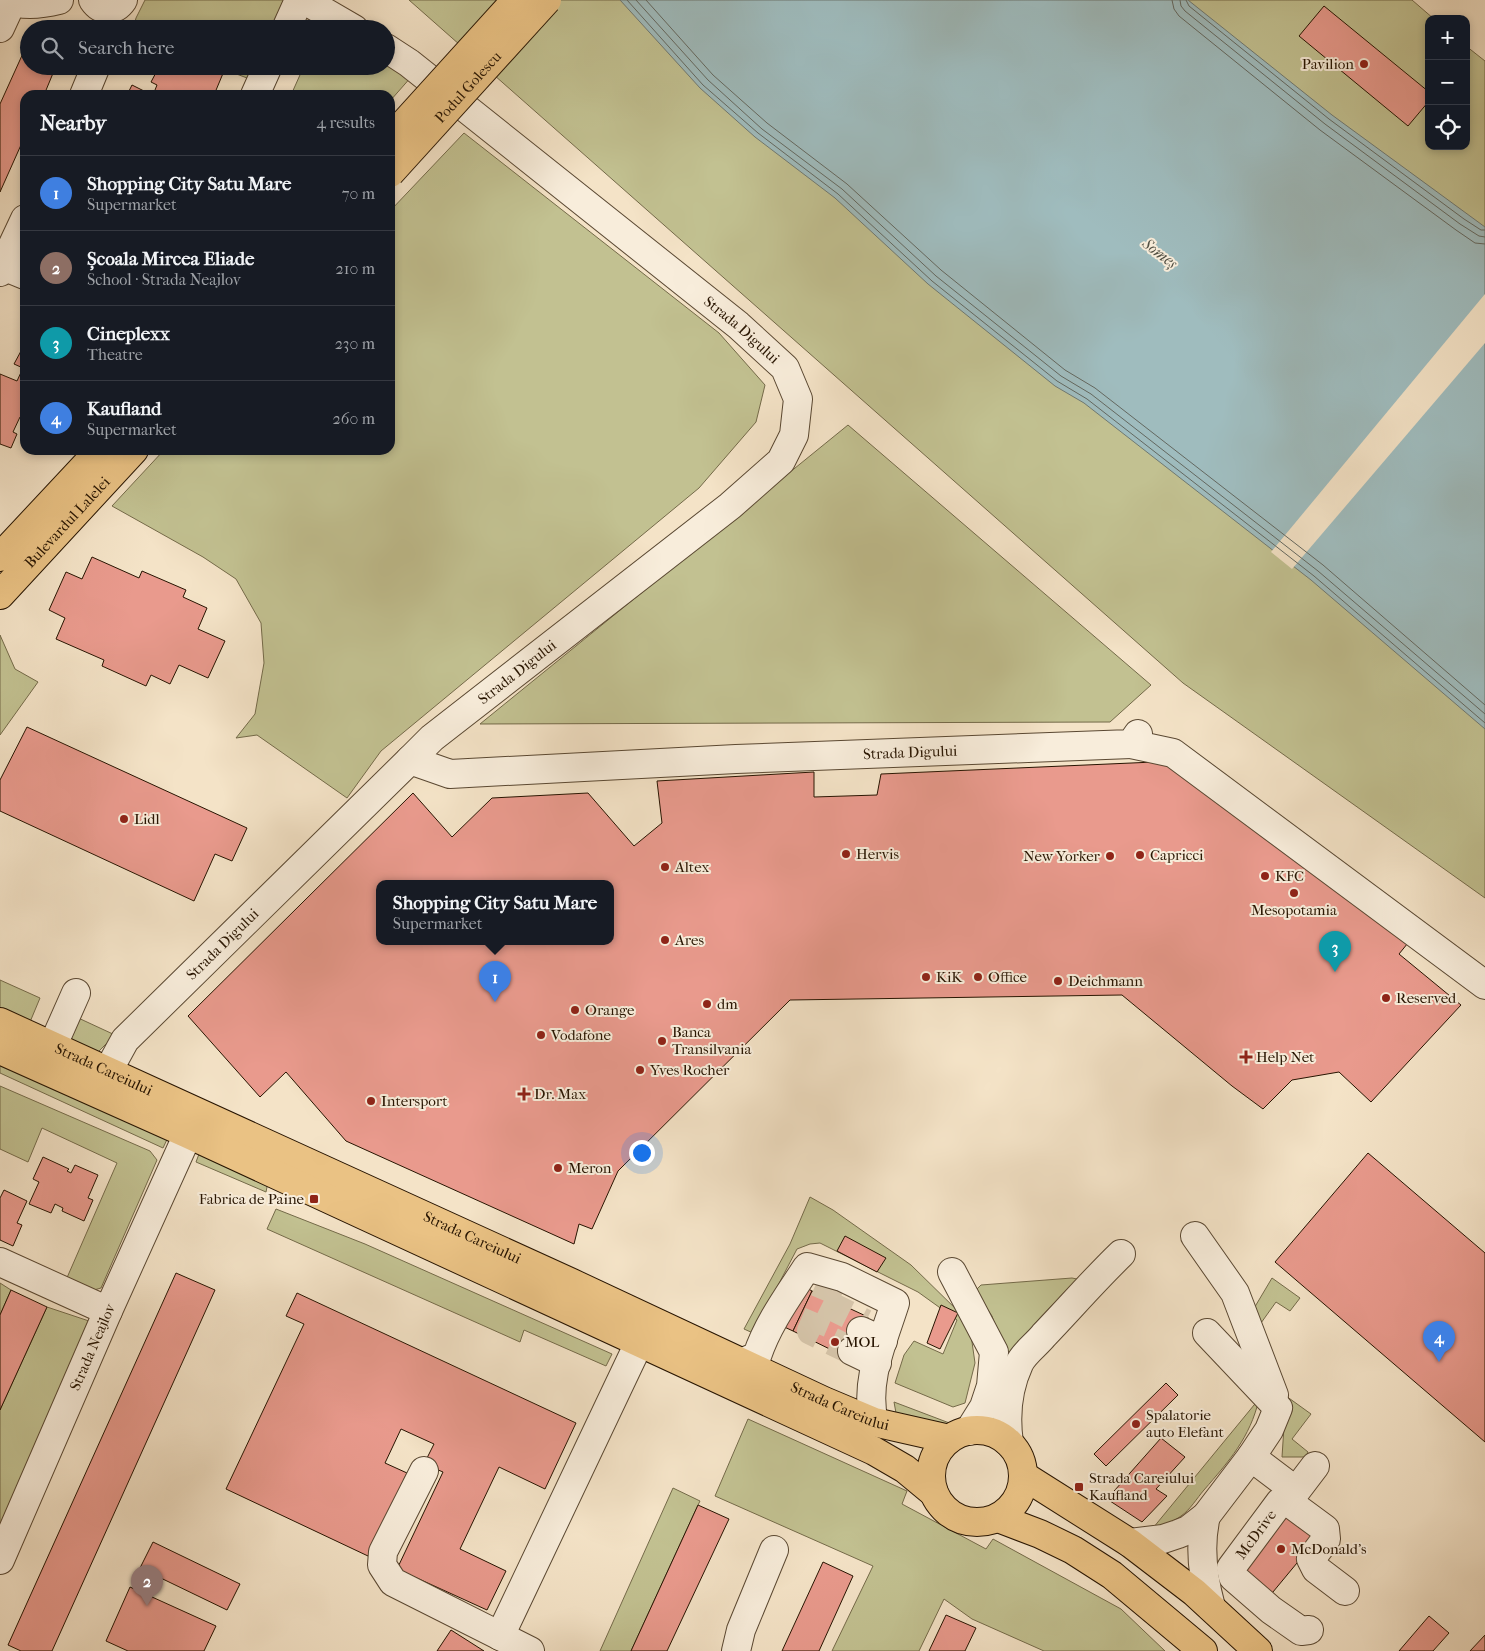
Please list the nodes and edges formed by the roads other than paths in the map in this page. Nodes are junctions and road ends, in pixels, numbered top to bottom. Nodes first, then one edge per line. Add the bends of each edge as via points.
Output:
1 (60, 0) edge
2 (299, 0) edge
3 (304, 0) edge
4 (516, 0) edge
5 (547, 0) edge
6 (10, 1) edge
7 (290, 20) edge
8 (338, 20) edge
9 (0, 28) edge
10 (395, 54) edge
11 (92, 75) edge
12 (264, 75) edge
13 (86, 90) edge
14 (257, 90) edge
15 (395, 133) edge
16 (395, 167) edge
17 (20, 231) edge
18 (8, 261) edge
19 (95, 455) edge
20 (129, 455) edge
21 (0, 557) edge
22 (0, 595) edge
23 (410, 760) junction
24 (1485, 985) edge
25 (76, 993) dead end
26 (0, 1022) edge
27 (53, 1045) junction
28 (0, 1050) edge
29 (108, 1071) junction
30 (188, 1134) junction
31 (1196, 1236) dead end
32 (1121, 1254) dead end
33 (0, 1262) edge
34 (952, 1272) dead end
35 (108, 1311) junction
36 (1208, 1333) dead end
37 (639, 1343) junction
38 (743, 1362) junction
39 (1278, 1408) junction
40 (874, 1422) junction
41 (959, 1435) junction
42 (1010, 1443) junction
43 (1251, 1457) junction
44 (1315, 1466) dead end
45 (424, 1470) dead end
46 (1024, 1476) junction
47 (934, 1493) junction
48 (1206, 1516) junction
49 (998, 1518) junction
50 (1130, 1543) junction
51 (774, 1550) dead end
52 (0, 1560) edge
53 (1345, 1591) dead end
54 (1211, 1607) junction
55 (1310, 1630) dead end
56 (500, 1636) junction
57 (737, 1649) edge
58 (530, 1651) edge
59 (1203, 1651) edge
60 (1258, 1651) edge

1 - 6 street via 45,4
2 - 7 street
3 - 8 street
4 - 15 main road, Podul Golescu, bridge
5 - 16 main road, Podul Golescu, bridge
6 - 9 street
10 - 23 street, Strada Digului via 738,324 786,368 798,399 794,435 781,461 730,506 432,738
11 - 13 street
12 - 14 street
17 - 18 street
19 - 21 main road, Bulevardul Lalelei
20 - 22 main road, Bulevardul Lalelei
23 - 24 street, Strada Digului via 450,774 1134,739 1173,753
23 - 29 street, Strada Digului via 124,1040
25 - 27 street
26 - 27 main road, Strada Careiului
27 - 29 main road, Strada Careiului
28 - 30 main road, Strada Careiului
29 - 38 main road, Strada Careiului
30 - 35 street, Strada Neajlov
30 - 37 main road, Strada Careiului
31 - 39 street via 1235,1293
32 - 42 street via 1019,1362 1006,1410
33 - 35 street
34 - 41 street via 994,1352 991,1386 984,1406
35 - 52 street, Strada Neajlov
36 - 39 street
37 - 47 main road, Strada Careiului via 874,1451 905,1469
37 - 56 street
38 - 40 main road, Strada Careiului
38 - 40 street via 757,1356 778,1312 807,1267 842,1277 895,1303 870,1341
39 - 43 street via 1269,1430
40 - 41 main road, Strada Careiului
41 - 42 main road via 990,1432
41 - 47 main road via 939,1450 932,1463
42 - 46 main road via 1022,1464
43 - 44 street via 1296,1490
43 - 48 street
45 - 56 street via 383,1552 382,1565 393,1582
46 - 49 main road via 1017,1501
46 - 50 main road
47 - 49 main road via 941,1506 968,1522 983,1523
48 - 50 street via 1178,1534
48 - 54 street via 1202,1544
49 - 59 main road via 1073,1550 1112,1574
50 - 54 main road
51 - 57 street via 741,1630
53 - 55 street, McDrive via 1316,1569 1312,1559 1326,1539 1326,1529 1287,1500 1280,1502 1231,1568 1233,1577 1300,1631
54 - 60 main road
56 - 58 street

